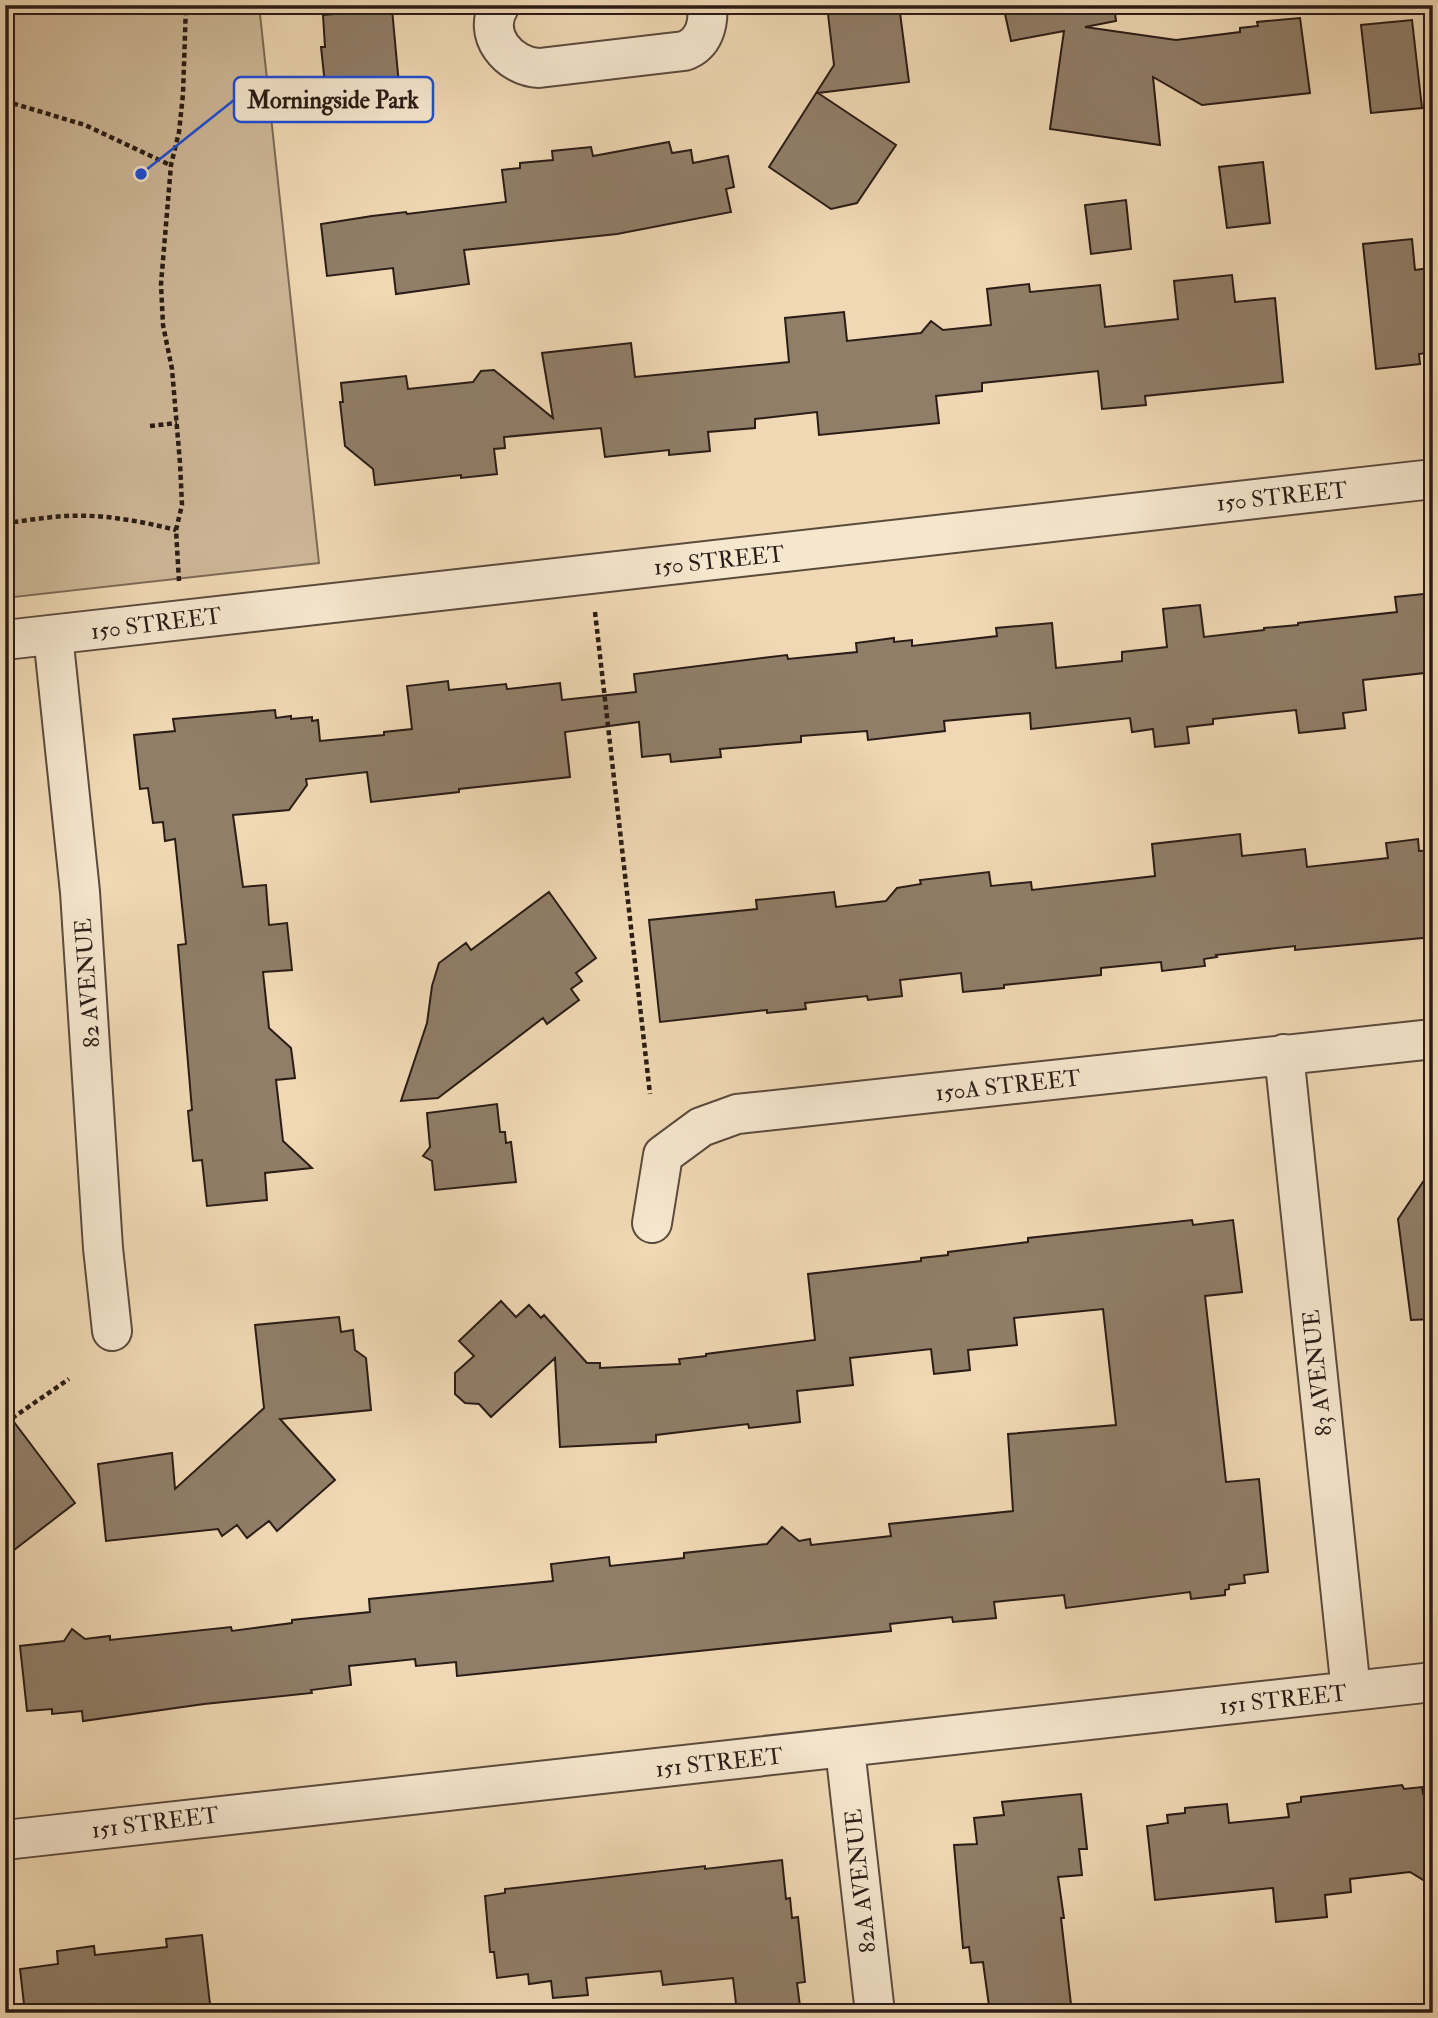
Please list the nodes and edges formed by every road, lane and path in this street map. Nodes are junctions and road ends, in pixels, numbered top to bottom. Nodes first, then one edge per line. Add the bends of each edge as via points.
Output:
1 (186, 5) edge
2 (500, 5) edge
3 (706, 5) edge
4 (5, 101) edge
5 (171, 165) junction
6 (177, 423) junction
7 (150, 426) dead end
8 (1433, 479) edge
9 (5, 523) edge
10 (176, 530) junction
11 (179, 586) dead end
12 (594, 601) dead end
13 (53, 635) junction
14 (5, 640) edge
15 (1433, 1039) edge
16 (1284, 1054) junction
17 (650, 1094) dead end
18 (652, 1223) dead end
19 (112, 1331) dead end
20 (69, 1379) dead end
21 (5, 1423) edge
22 (1433, 1682) edge
23 (1351, 1691) junction
24 (845, 1749) junction
25 (5, 1840) edge
26 (875, 2013) edge

1 - 5 path via 183,94
2 - 3 street via 494,22 499,45 528,68 691,49 705,29
4 - 5 path via 85,125
5 - 6 path via 161,284
6 - 7 path
6 - 10 path via 182,505
8 - 13 street, 150 STREET
9 - 10 path via 94,516
10 - 11 path
12 - 17 path
13 - 14 street, 150 STREET
13 - 19 street, 82 AVENUE via 81,903
15 - 16 street, 150A STREET
16 - 18 street, 150A STREET via 737,1114 701,1127 663,1156
16 - 23 street, 83 AVENUE
20 - 21 path
22 - 23 street, 151 STREET
23 - 24 street, 151 STREET
24 - 25 street, 151 STREET
24 - 26 street, 82A AVENUE

